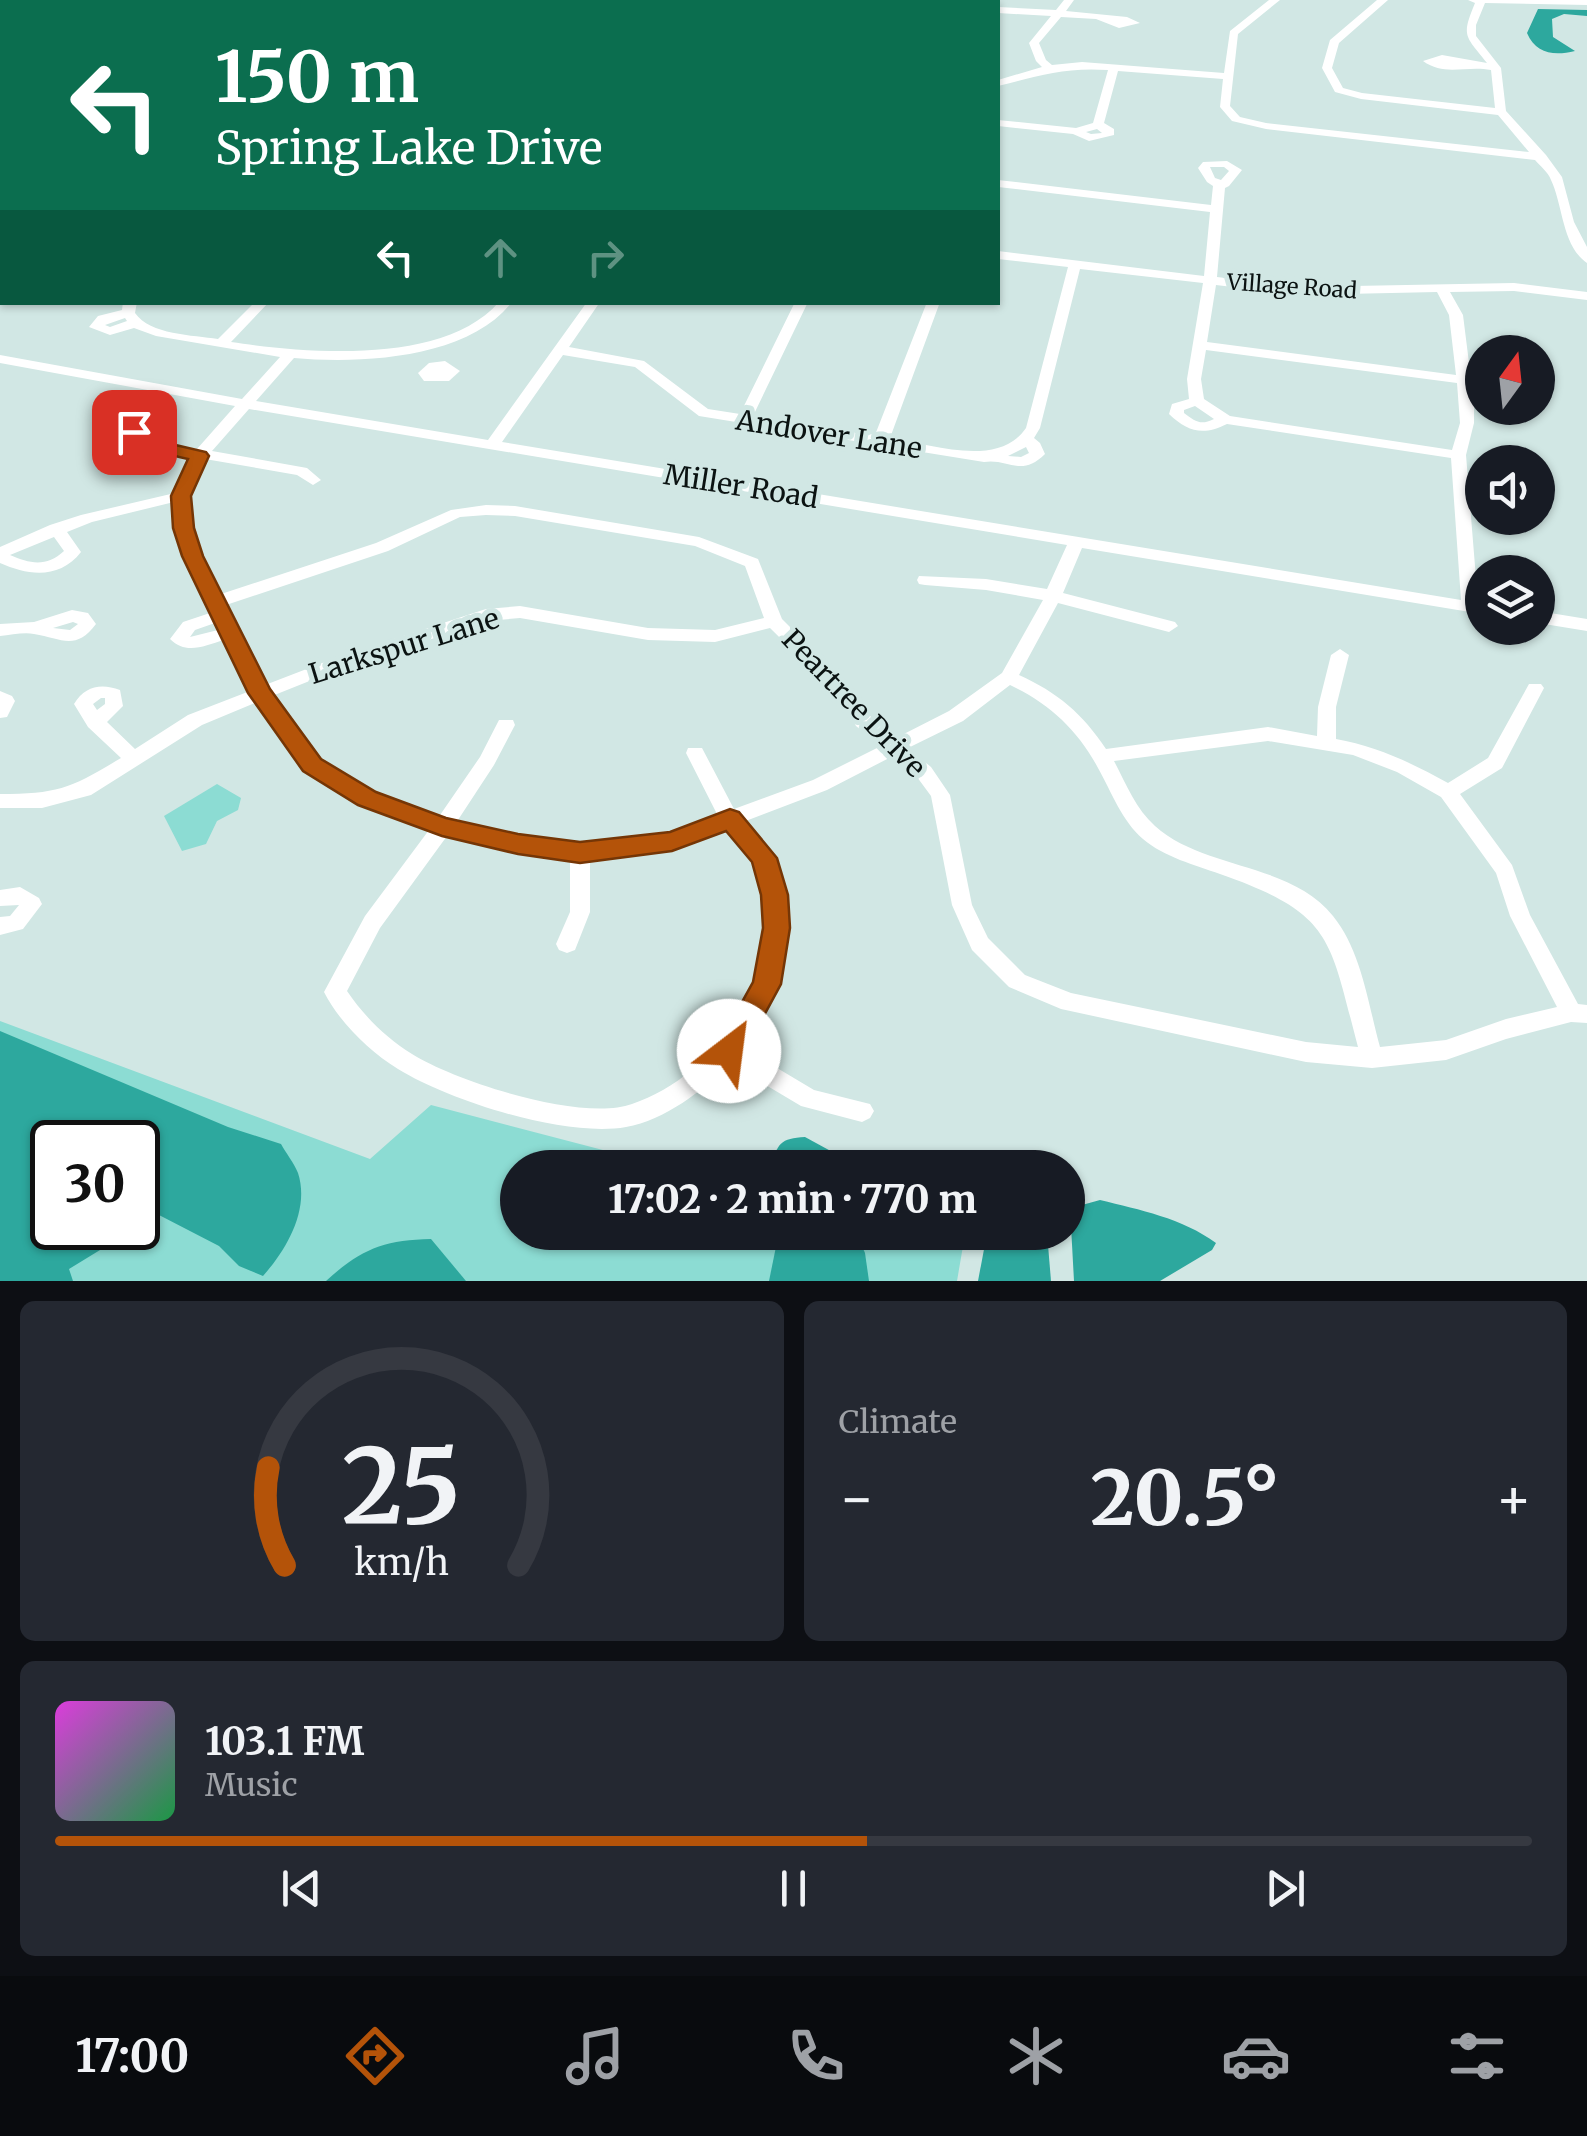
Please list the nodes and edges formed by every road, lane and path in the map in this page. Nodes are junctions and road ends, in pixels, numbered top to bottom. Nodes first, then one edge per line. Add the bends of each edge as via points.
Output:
1 (1069, 0) edge
2 (1275, 0) edge
3 (1383, 0) edge
4 (1472, 0) edge
5 (1480, 1) edge
6 (1587, 2) edge
7 (1000, 10) edge
8 (1060, 16) junction
9 (1101, 19) dead end
10 (1466, 65) dead end
11 (1114, 67) junction
12 (1050, 68) junction
13 (1496, 68) junction
14 (1226, 76) junction
15 (1000, 82) edge
16 (1501, 112) junction
17 (1000, 123) edge
18 (1542, 158) junction
19 (1000, 184) edge
20 (1219, 184) dead end
21 (1215, 208) junction
22 (1000, 255) edge
23 (1587, 259) edge
24 (1075, 264) junction
25 (1210, 280) junction
26 (1442, 288) junction
27 (1587, 296) edge
28 (260, 305) edge
29 (503, 305) edge
30 (592, 305) edge
31 (800, 305) edge
32 (933, 305) edge
33 (131, 313) edge
34 (222, 343) junction
35 (1199, 345) junction
36 (421, 348) junction
37 (560, 350) junction
38 (290, 354) junction
39 (0, 359) edge
40 (434, 366) dead end
41 (1465, 380) joint
42 (1198, 401) junction
43 (246, 404) junction
44 (1225, 419) junction
45 (742, 422) junction
46 (1467, 425) edge
47 (143, 432) dead end
48 (880, 442) junction
49 (492, 445) junction
50 (1458, 455) junction
51 (199, 456) junction
52 (313, 480) dead end
53 (181, 496) junction
54 (56, 528) junction
55 (1076, 541) junction
56 (0, 554) edge
57 (1470, 555) edge
58 (925, 580) dead end
59 (1052, 598) junction
60 (1465, 606) edge
61 (220, 617) junction
62 (1555, 620) edge
63 (774, 621) junction
64 (1587, 625) edge
65 (1169, 626) dead end
66 (35, 628) dead end
67 (0, 630) edge
68 (1340, 655) dead end
69 (1008, 677) junction
70 (1535, 688) dead end
71 (260, 693) junction
72 (0, 697) edge
73 (0, 712) edge
74 (95, 722) dead end
75 (506, 725) dead end
76 (1326, 744) junction
77 (896, 750) junction
78 (695, 752) dead end
79 (1102, 756) junction
80 (134, 759) junction
81 (1448, 792) junction
82 (0, 801) edge
83 (730, 819) junction
84 (442, 826) junction
85 (580, 852) junction
86 (0, 898) edge
87 (0, 926) edge
88 (567, 944) dead end
89 (1579, 1013) edge
90 (729, 1051) junction
91 (1372, 1058) junction
92 (862, 1111) dead end

1 - 8 street
2 - 14 street via 1233,34
3 - 16 street via 1334,42 1328,68 1339,90
4 - 5 street
5 - 6 street
5 - 13 street via 1471,36
7 - 8 street
8 - 9 street
8 - 12 street via 1034,43
10 - 13 street
11 - 12 street
11 - 14 street
11 - 17 street via 1098,125 1108,135 1089,138 1076,130
12 - 15 street
13 - 16 street
14 - 18 street via 1225,106 1236,119
16 - 18 street
18 - 23 street via 1556,177
19 - 21 street
20 - 21 street
21 - 25 street
22 - 24 street, Village Road
24 - 25 street, Village Road
24 - 48 street, Andover Lane via 1026,440 1037,454 1018,463 994,454
25 - 26 street, Village Road via 1325,293
25 - 35 street
26 - 27 street, Village Road
26 - 41 street via 1456,314
28 - 34 street
29 - 36 street via 480,328
30 - 37 street
31 - 45 street
32 - 48 street
33 - 34 street via 156,332
34 - 38 street
35 - 41 street
35 - 42 street
36 - 38 street via 340,359
36 - 40 street
37 - 45 street, Andover Lane via 640,364 704,413
37 - 49 street
38 - 43 street
39 - 43 street, Miller Road
42 - 44 street
42 - 44 street via 1177,407 1182,422 1208,428
43 - 49 street, Miller Road
43 - 51 street
44 - 50 street
45 - 48 street, Andover Lane
46 - 50 street
47 - 51 street via 160,447
49 - 55 street, Miller Road
50 - 57 street
51 - 52 street via 302,470
51 - 53 street
53 - 54 street
53 - 61 street via 184,528
54 - 56 street
54 - 56 street via 72,552 60,563 23,569
55 - 59 street
55 - 60 street, Miller Road
58 - 59 street
59 - 65 street
59 - 69 street
61 - 63 street, Peartree Drive via 457,513 515,511 714,546 752,563
61 - 71 street
62 - 64 street
63 - 71 street, Larkspur Lane via 698,636 520,612 486,615
63 - 77 street, Peartree Drive
66 - 67 street
68 - 76 street via 1326,708
69 - 77 street
69 - 79 street via 1052,697
70 - 81 street via 1495,763
71 - 80 street, Larkspur Lane via 196,720
71 - 84 street via 312,765 367,798
72 - 73 street via 6,700
74 - 80 street
75 - 84 street
76 - 79 street via 1268,734
76 - 81 street via 1378,756
77 - 83 street
77 - 91 street, Peartree Drive via 940,795 962,905 980,944 1018,981 1069,1002 1306,1052
78 - 83 street
79 - 91 street via 1127,808 1159,840 1264,882 1324,920
80 - 82 street, Larkspur Lane via 62,798
81 - 89 street via 1504,872 1520,916
83 - 85 street via 672,841
83 - 90 street via 764,858 776,928 767,984
84 - 85 street
84 - 90 street via 376,915 335,992 368,1034 407,1064 471,1091 579,1118 629,1116 687,1086
85 - 88 street via 580,912
86 - 87 street via 20,894 32,904 16,923
89 - 91 street, Peartree Drive via 1446,1050
90 - 92 street via 808,1099

